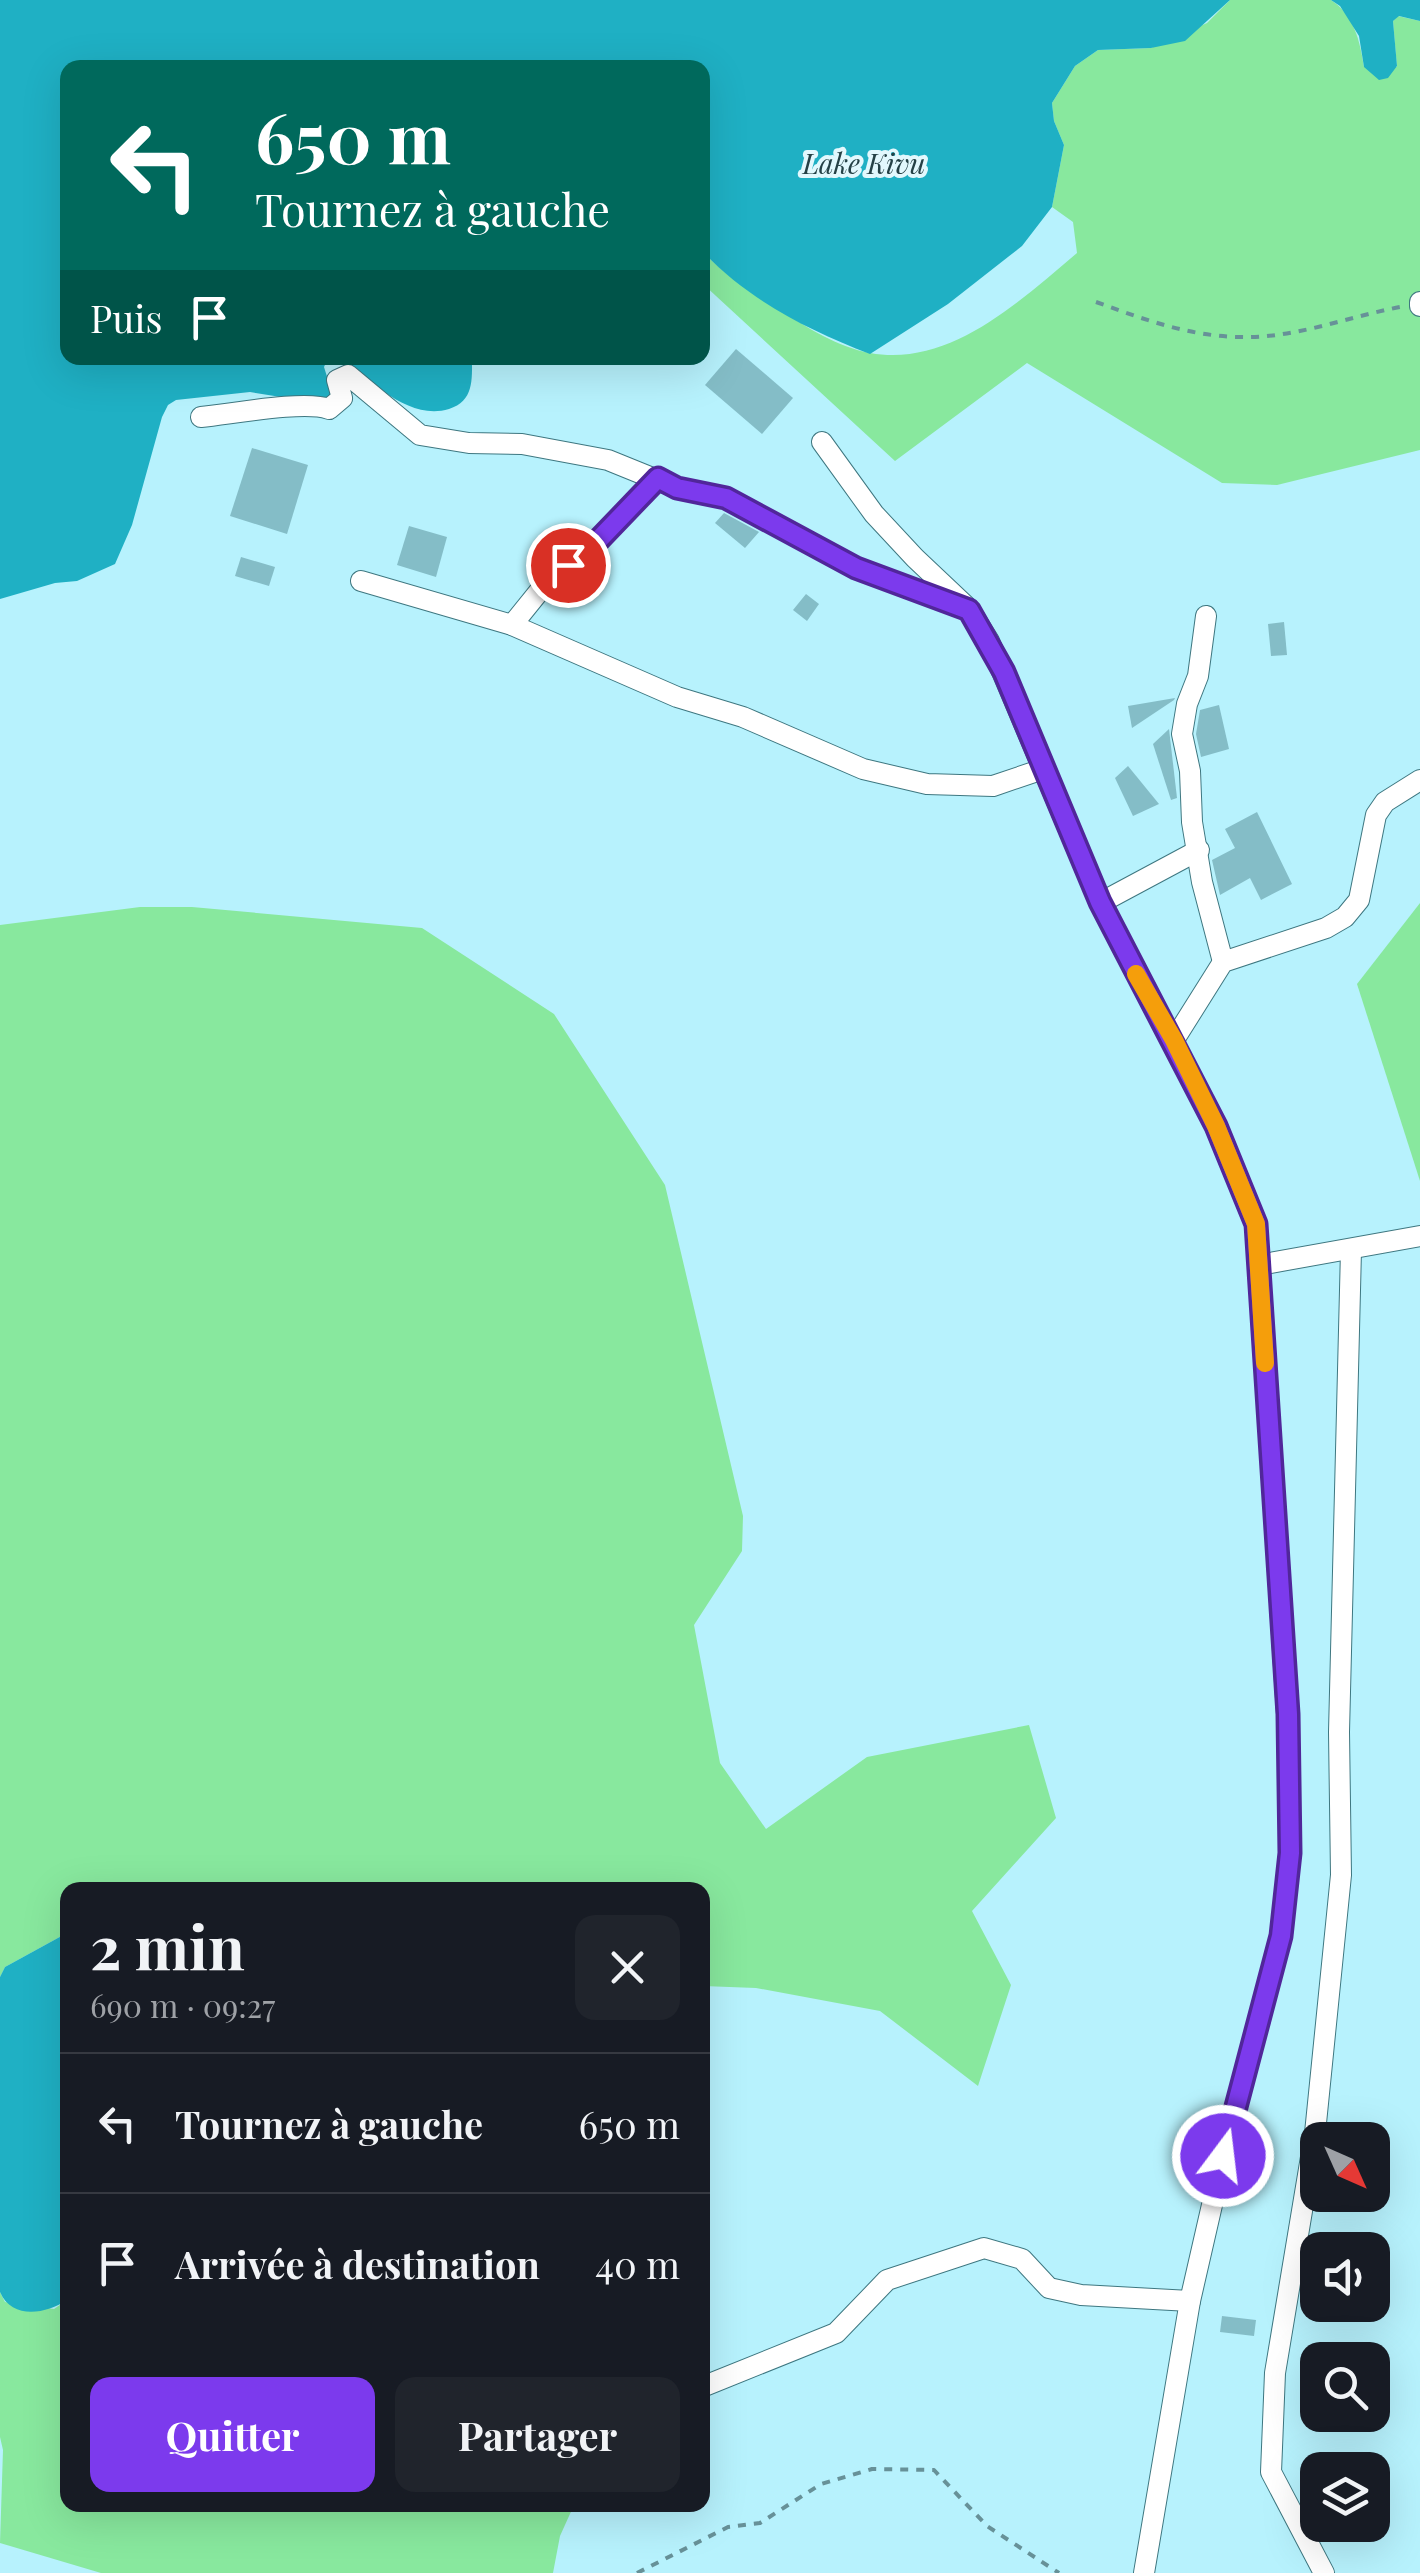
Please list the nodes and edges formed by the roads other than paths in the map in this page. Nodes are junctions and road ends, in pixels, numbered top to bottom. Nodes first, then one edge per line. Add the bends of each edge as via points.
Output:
1 (201, 417) dead end
2 (822, 442) dead end
3 (658, 478) junction
4 (361, 581) dead end
5 (969, 610) junction
6 (1206, 616) dead end
7 (512, 626) junction
8 (1043, 769) junction
9 (1420, 780) edge
10 (1199, 850) junction
11 (1100, 902) junction
12 (1223, 962) junction
13 (1174, 1040) junction
14 (1420, 1236) edge
15 (1351, 1250) junction
16 (1259, 1265) junction
17 (1190, 2301) junction
18 (710, 2383) edge
19 (1144, 2573) edge
20 (1324, 2573) edge

1 - 3 street via 329,409 342,398 337,380 348,375 420,436 522,444 608,460
2 - 5 street via 874,514
3 - 5 street via 726,498 856,568
3 - 7 street via 587,552 550,578
4 - 7 street
5 - 8 street via 996,656
6 - 10 street via 1182,734
7 - 8 street via 863,769 927,784 993,786
8 - 11 street
9 - 12 street via 1376,816 1359,900 1345,917
10 - 11 street
10 - 12 street
11 - 13 street
12 - 13 street
13 - 16 street via 1256,1224
14 - 15 street
15 - 16 street
15 - 20 street via 1340,1875 1315,2133 1275,2373 1271,2472
16 - 17 street via 1288,1714 1290,1853 1281,1936
17 - 18 street via 1048,2288 1022,2259 984,2248 887,2280 836,2334
17 - 19 street

